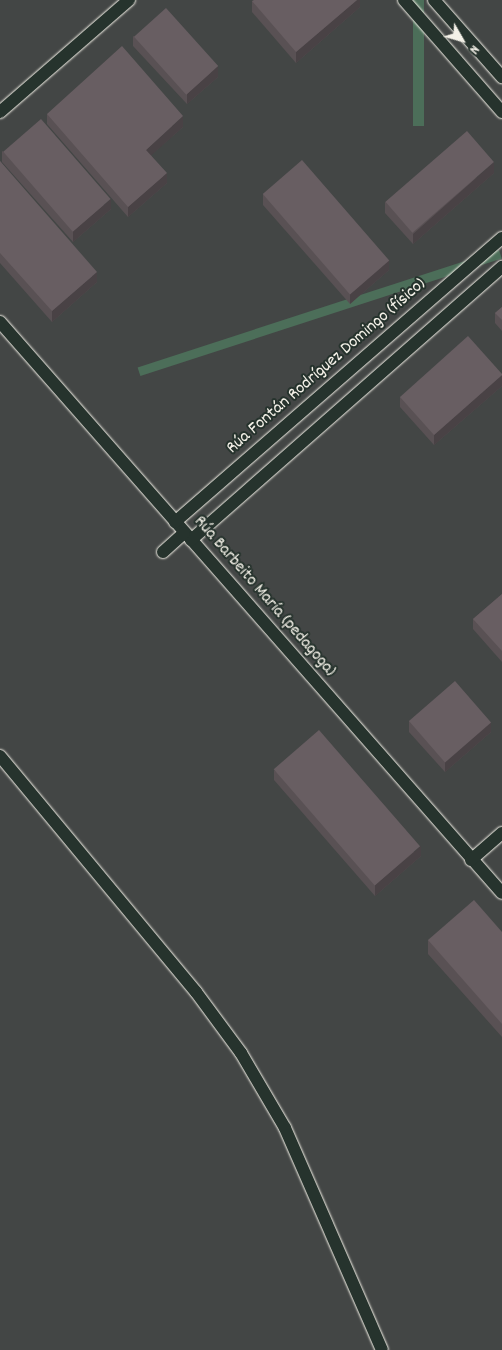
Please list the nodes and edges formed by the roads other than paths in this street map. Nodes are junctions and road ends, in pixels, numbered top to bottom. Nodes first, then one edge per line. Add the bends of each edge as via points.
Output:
1 (129, 0) edge
2 (404, 0) edge
3 (434, 0) edge
4 (502, 77) edge
5 (0, 112) edge
6 (502, 112) edge
7 (502, 238) edge
8 (502, 267) edge
9 (0, 322) edge
10 (175, 522) junction
11 (188, 537) junction
12 (163, 552) dead end
13 (0, 756) edge
14 (502, 833) edge
15 (471, 860) junction
16 (502, 893) edge
17 (382, 1350) edge

1 - 5 street
2 - 6 street
3 - 4 street
7 - 10 street, Rúa Fontán Rodríguez Domingo (físico)
8 - 11 street
9 - 10 street, Rúa Barbeito María (pedagoga)
10 - 11 street, Rúa Barbeito María (pedagoga)
11 - 12 street
11 - 15 street, Rúa Barbeito María (pedagoga)
13 - 17 street via 196,992 241,1053 285,1128
14 - 15 street
15 - 16 street, Rúa Barbeito María (pedagoga)

